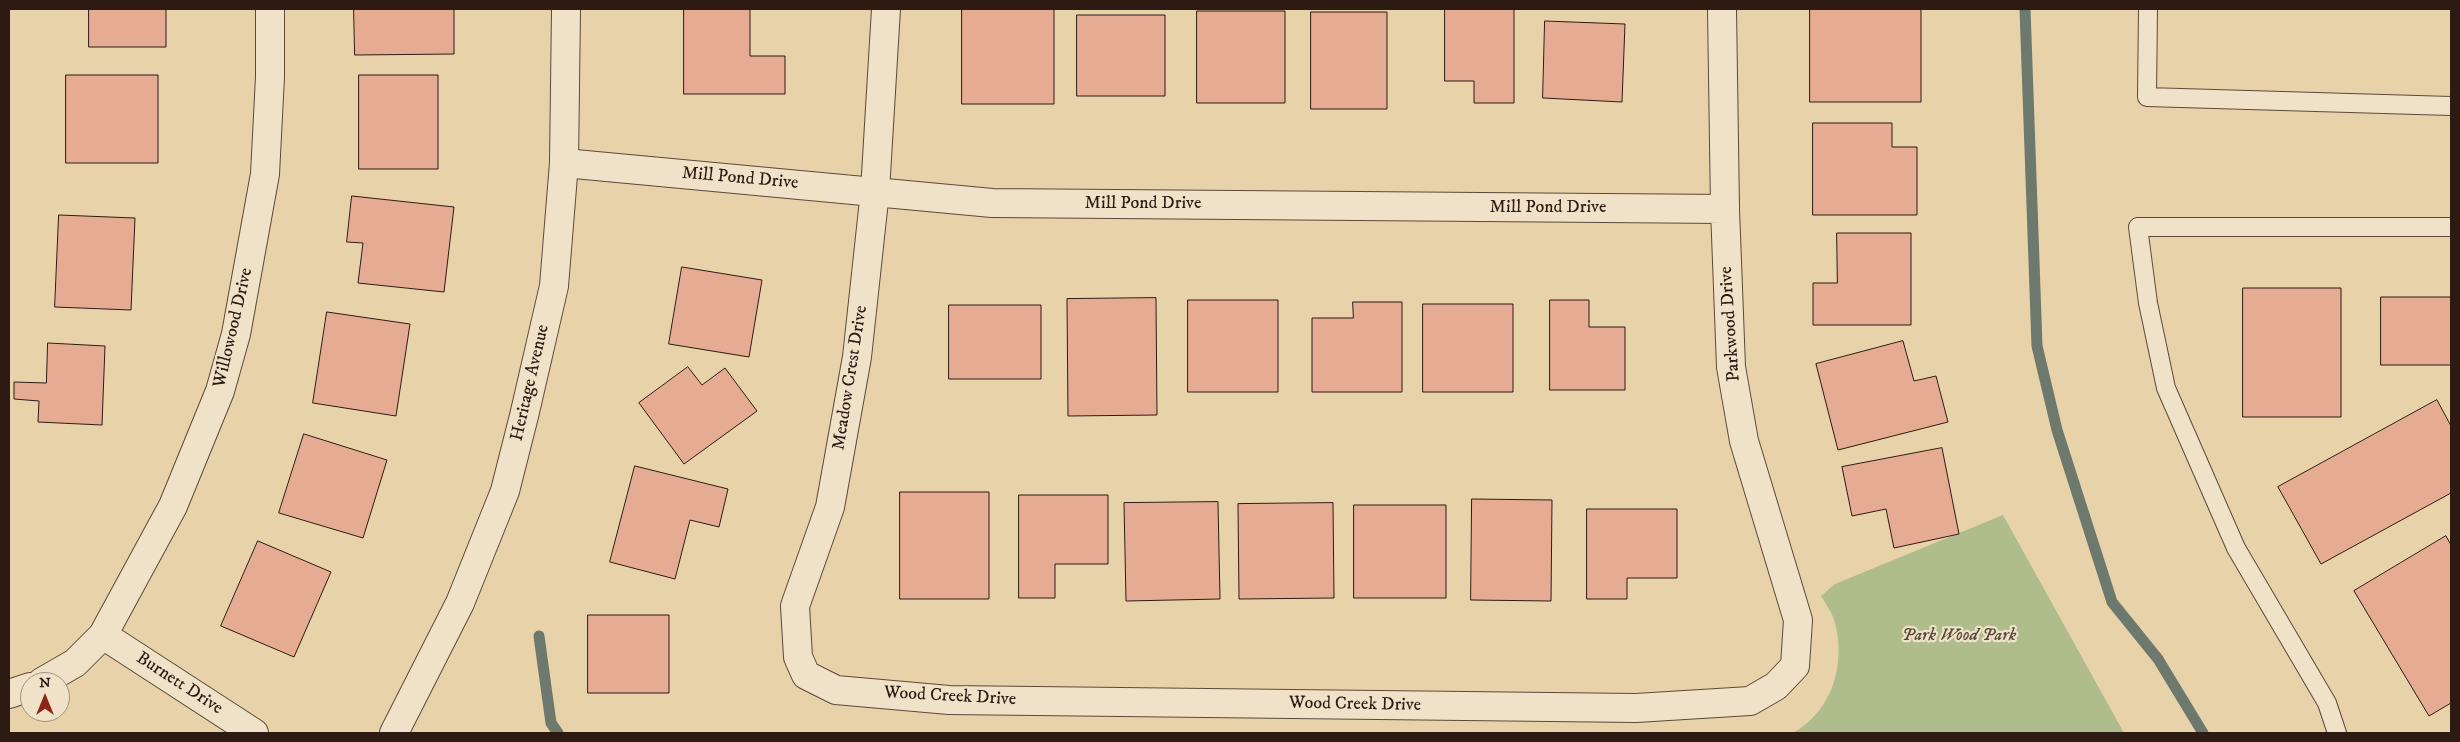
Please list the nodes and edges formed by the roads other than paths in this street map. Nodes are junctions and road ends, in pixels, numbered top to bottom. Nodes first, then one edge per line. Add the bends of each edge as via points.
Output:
1 (270, 9) edge
2 (566, 9) edge
3 (886, 9) edge
4 (1722, 9) edge
5 (2148, 9) edge
6 (2451, 106) edge
7 (564, 163) junction
8 (875, 191) junction
9 (1725, 209) junction
10 (2451, 227) edge
11 (1798, 631) joint
12 (104, 635) junction
13 (59, 672) edge
14 (868, 692) joint
15 (254, 733) edge
16 (394, 733) edge
17 (2337, 733) edge

1 - 12 street, Willowood Drive via 265,174 236,334 220,391 173,506
2 - 7 street, Heritage Avenue
3 - 8 street, Meadow Crest Drive
4 - 9 street, Parkwood Drive
5 - 6 lane via 2147,97
7 - 8 street, Mill Pond Drive
7 - 16 street, Heritage Avenue via 554,286 505,491 460,603
8 - 9 street, Mill Pond Drive via 992,203
8 - 14 street, Meadow Crest Drive via 858,356 830,507 795,606 798,657 806,675 836,690
9 - 11 street, Parkwood Drive via 1731,367 1744,441 1798,620
10 - 17 lane via 2138,227 2148,303 2166,388 2236,548 2327,703
11 - 14 street, Wood Creek Drive via 1795,666 1776,686 1750,702 1636,708 959,700
12 - 13 street, Willowood Drive via 75,663
12 - 15 street, Burnett Drive

